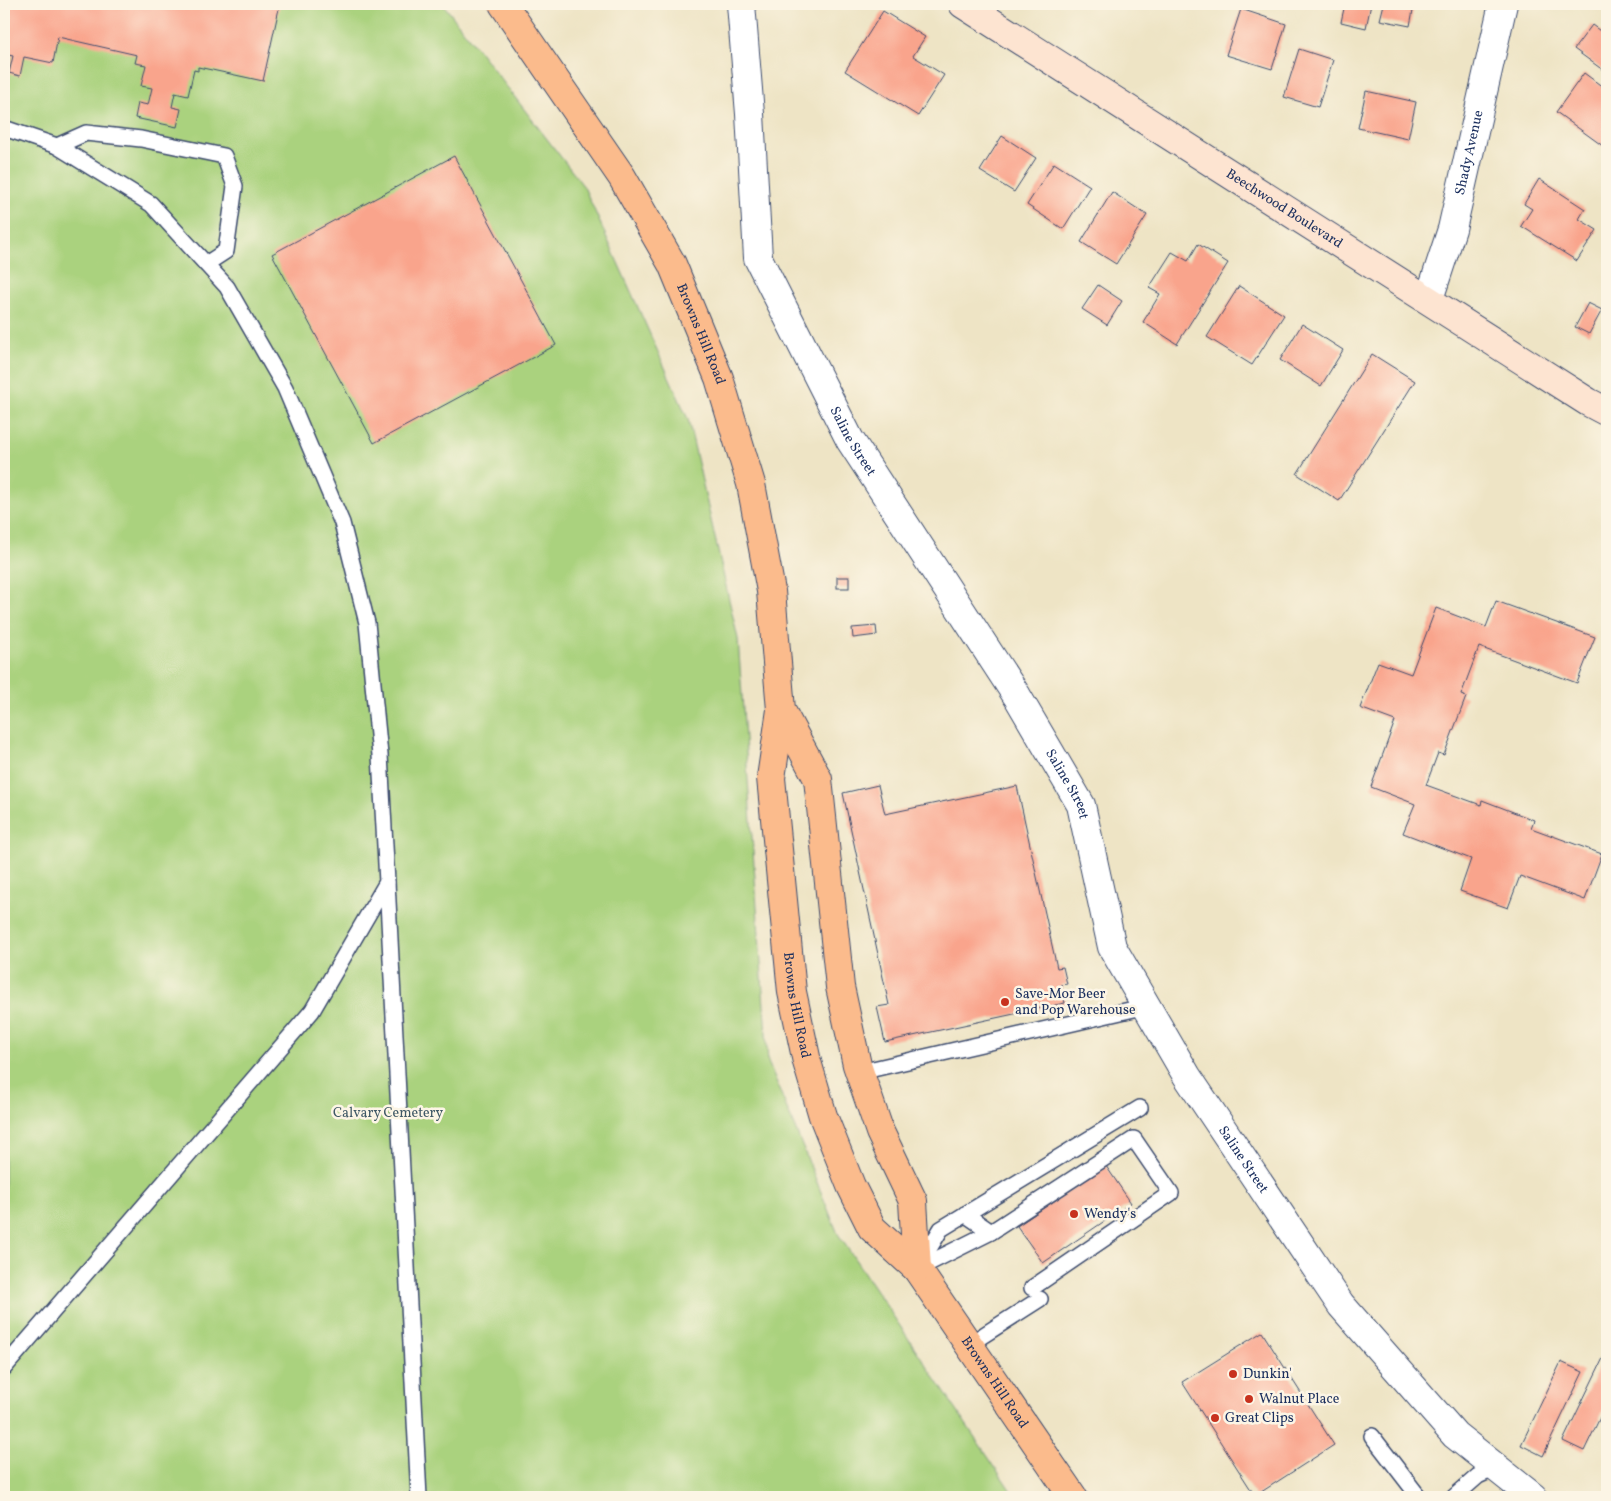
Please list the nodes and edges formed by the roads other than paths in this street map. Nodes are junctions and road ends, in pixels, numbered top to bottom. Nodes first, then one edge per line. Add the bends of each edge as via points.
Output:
1 (503, 4) edge
2 (740, 4) edge
3 (963, 4) edge
4 (1503, 4) edge
5 (4, 128) edge
6 (57, 146) junction
7 (206, 264) junction
8 (1429, 299) junction
9 (1607, 412) edge
10 (782, 710) junction
11 (387, 882) junction
12 (1146, 1006) junction
13 (860, 1072) junction
14 (1140, 1108) dead end
15 (965, 1214) junction
16 (991, 1232) junction
17 (917, 1269) junction
18 (968, 1345) junction
19 (4, 1368) edge
20 (1372, 1436) dead end
21 (1496, 1468) junction
22 (419, 1497) edge
23 (1073, 1497) edge
24 (1419, 1497) edge
25 (1454, 1497) edge
26 (1532, 1497) edge

1 - 10 main road, Browns Hill Road via 632,194 672,264 719,378 751,484 771,591
2 - 12 street, Saline Street via 758,258 850,440 1017,696 1081,805 1112,947
3 - 8 street, Beechwood Boulevard
4 - 8 street, Shady Avenue via 1452,229
5 - 6 lane
6 - 7 lane via 151,204
6 - 7 lane via 86,133 141,139 224,156 235,186 226,250
7 - 11 lane via 227,287 284,388 342,523 367,623 380,754
8 - 9 street, Beechwood Boulevard
10 - 13 main road, Browns Hill Road via 818,779 840,987
10 - 17 main road, Browns Hill Road via 771,778 792,992 807,1062 850,1186 872,1228
11 - 19 lane via 312,1011
11 - 22 lane
12 - 13 lane
12 - 21 street, Saline Street via 1187,1076 1341,1305 1455,1435
13 - 17 main road, Browns Hill Road via 880,1132 913,1201
14 - 15 lane
15 - 16 lane
15 - 17 lane via 940,1229
16 - 17 lane
16 - 18 lane via 1134,1139 1171,1192
17 - 18 main road, Browns Hill Road
18 - 23 main road, Browns Hill Road
20 - 24 lane
21 - 25 lane via 1478,1476
21 - 26 street, Saline Street

